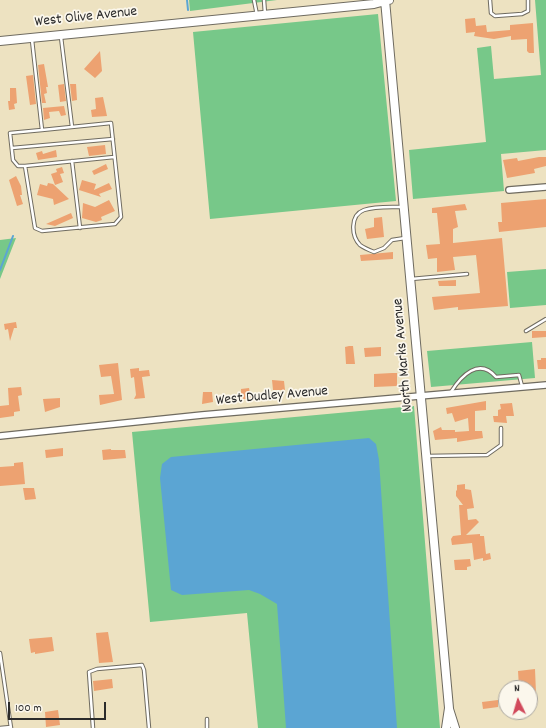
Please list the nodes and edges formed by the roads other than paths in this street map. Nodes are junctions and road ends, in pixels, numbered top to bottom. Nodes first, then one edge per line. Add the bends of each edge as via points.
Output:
1 (254, 0) edge
2 (264, 0) edge
3 (385, 0) edge
4 (390, 0) edge
5 (490, 0) edge
6 (528, 0) edge
7 (351, 3) edge
8 (261, 15) junction
9 (61, 35) junction
10 (32, 38) junction
11 (0, 41) edge
12 (72, 127) junction
13 (42, 130) junction
14 (113, 139) junction
15 (12, 148) junction
16 (114, 157) junction
17 (72, 161) junction
18 (25, 166) junction
19 (546, 187) edge
20 (509, 190) dead end
21 (404, 206) junction
22 (80, 228) junction
23 (407, 238) junction
24 (467, 274) dead end
25 (411, 279) junction
26 (546, 319) edge
27 (526, 331) dead end
28 (546, 385) edge
29 (522, 387) junction
30 (449, 394) junction
31 (421, 396) junction
32 (501, 428) dead end
33 (0, 436) edge
34 (427, 456) junction
35 (0, 653) edge
36 (449, 708) junction
37 (207, 719) dead end
38 (11, 727) edge
39 (0, 728) edge
40 (93, 728) edge
41 (149, 728) edge
42 (207, 728) edge
43 (446, 728) edge
44 (456, 728) edge

1 - 8 lane
2 - 8 lane
3 - 4 main road, West Olive Avenue
3 - 7 main road, West Olive Avenue via 374,4
3 - 21 main road, North Marks Avenue
5 - 6 lane via 491,13 495,16 522,14 528,11
7 - 8 main road, West Olive Avenue
8 - 9 main road, West Olive Avenue
9 - 10 main road, West Olive Avenue
9 - 12 lane
10 - 11 main road, West Olive Avenue
10 - 13 lane
12 - 13 lane
12 - 14 lane via 111,123
13 - 15 lane via 10,133
14 - 15 lane
14 - 16 lane
15 - 18 lane via 15,164
16 - 17 lane
16 - 22 lane via 121,217 115,224
17 - 18 lane
17 - 22 lane
18 - 22 lane via 35,228 42,231
19 - 20 street
21 - 23 main road, North Marks Avenue
21 - 23 lane via 364,210 356,216 353,227 357,242 374,252 384,248 392,240
23 - 25 main road, North Marks Avenue
24 - 25 lane
25 - 31 main road, North Marks Avenue
26 - 27 lane
28 - 29 street, West Dudley Avenue
29 - 30 street, West Dudley Avenue
29 - 30 lane via 519,375 496,377 489,370 482,368 463,376
30 - 31 street, West Dudley Avenue
31 - 33 street, West Dudley Avenue
31 - 34 main road, North Marks Avenue
32 - 34 lane via 502,444 487,455
34 - 36 main road, North Marks Avenue
35 - 38 lane
36 - 43 main road, North Marks Avenue
36 - 44 main road, North Marks Avenue
37 - 42 lane
38 - 39 lane
40 - 41 lane via 89,672 142,665

